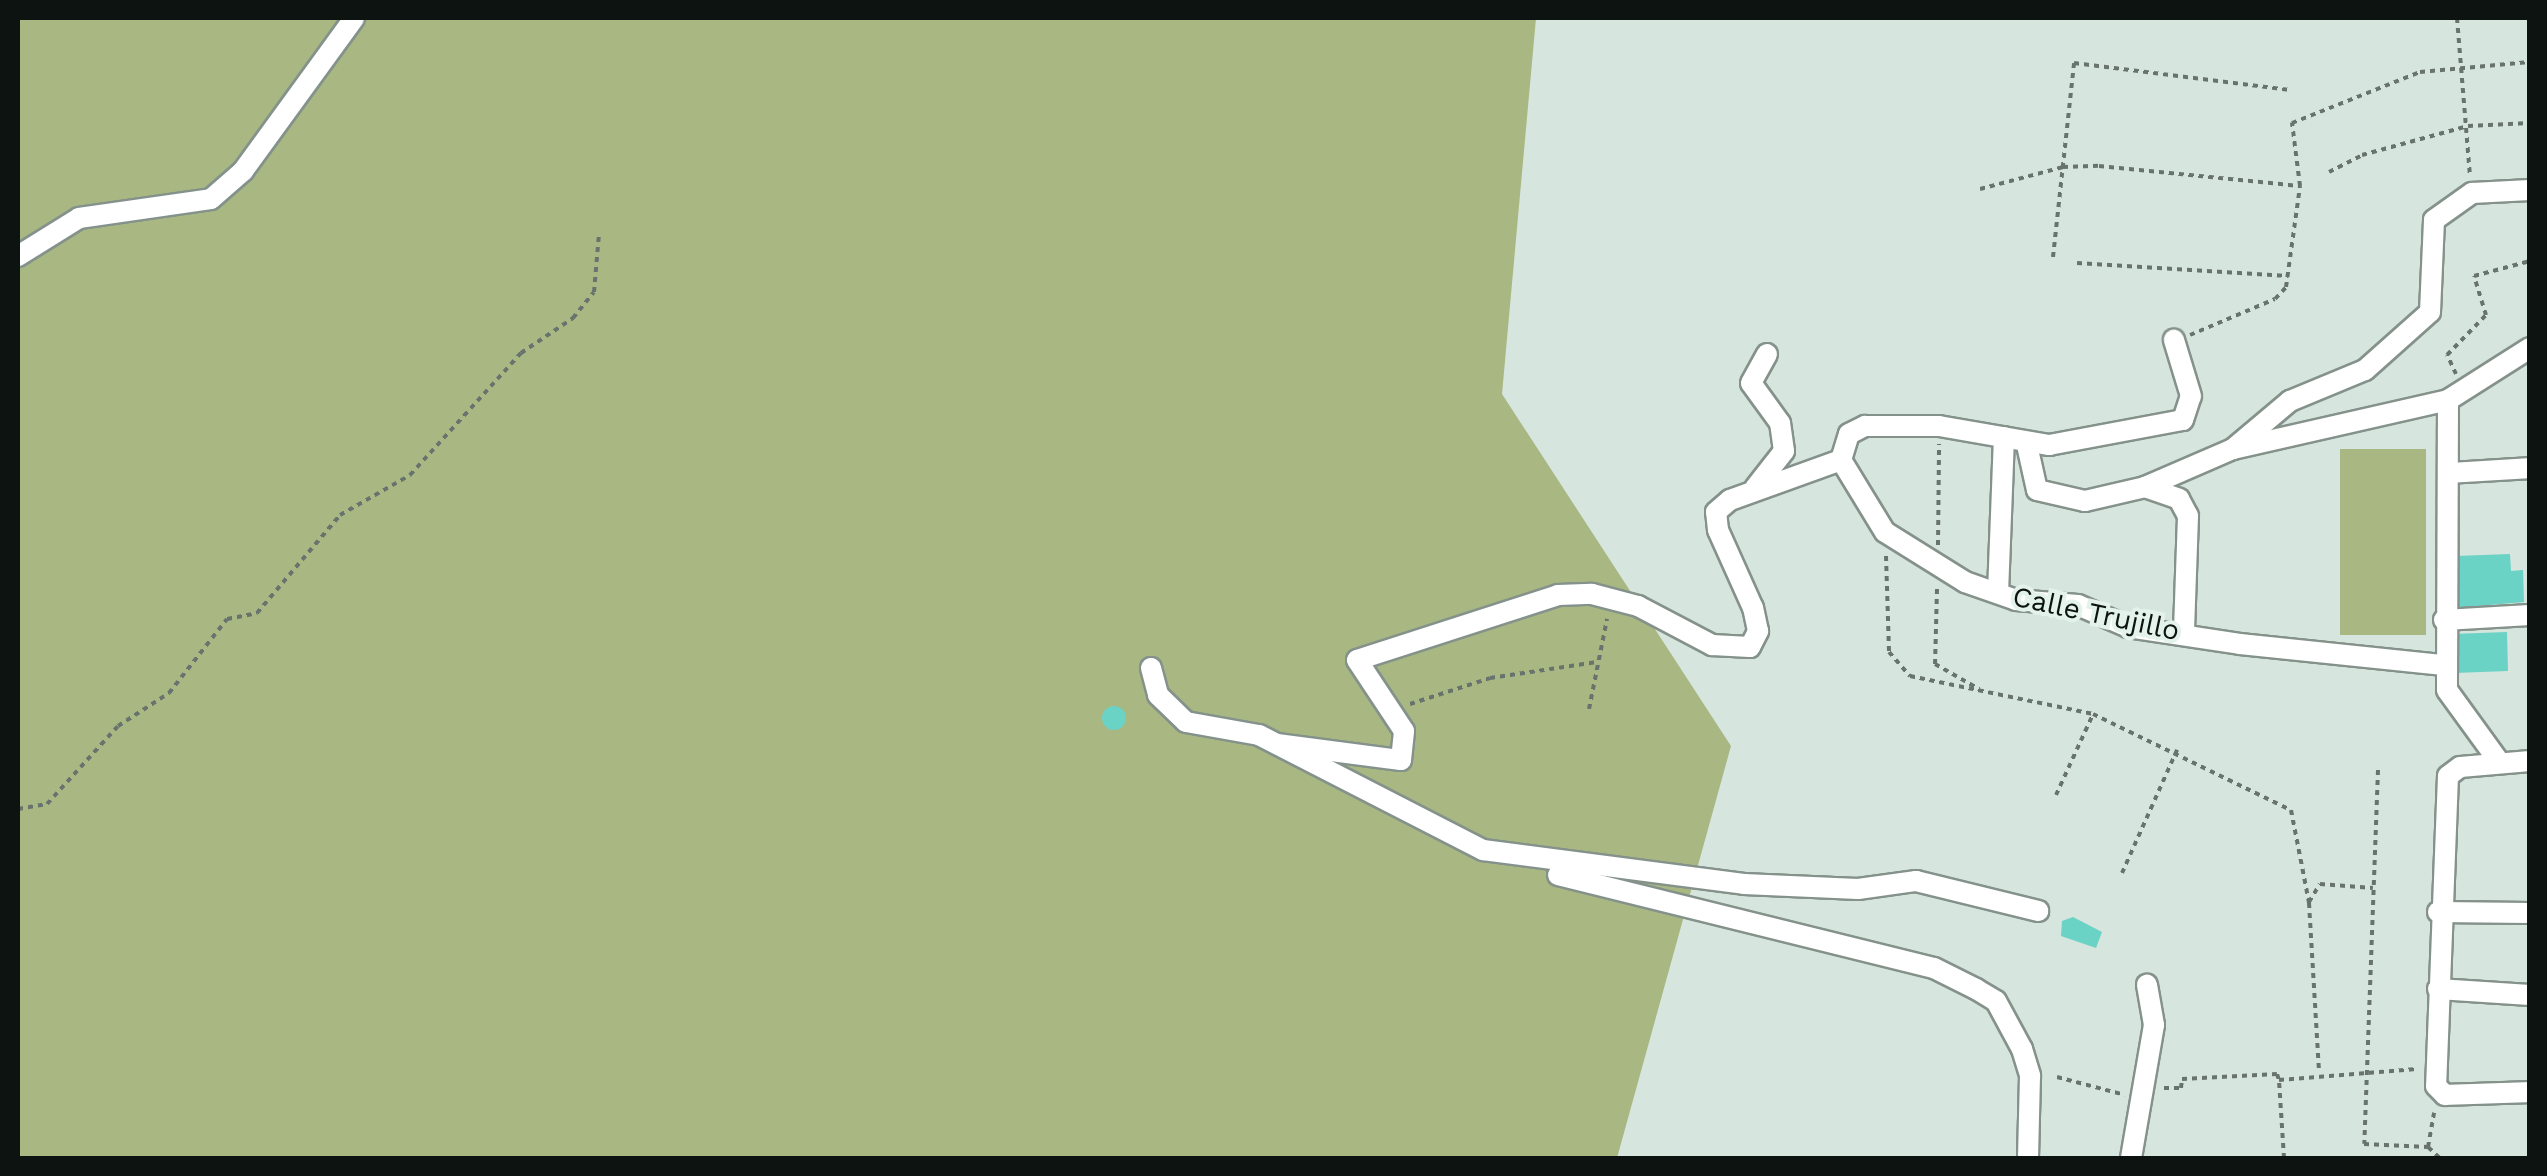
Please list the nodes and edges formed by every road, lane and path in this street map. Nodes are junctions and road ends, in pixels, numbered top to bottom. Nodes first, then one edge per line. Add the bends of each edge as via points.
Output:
1 (354, 18) edge
2 (2457, 18) edge
3 (2530, 62) edge
4 (2462, 66) junction
5 (2290, 90) dead end
6 (2530, 123) edge
7 (2468, 126) junction
8 (2063, 166) junction
9 (2330, 172) dead end
10 (2300, 186) junction
11 (1980, 189) dead end
12 (2530, 190) edge
13 (2460, 198) junction
14 (599, 234) dead end
15 (18, 256) edge
16 (2053, 257) dead end
17 (2530, 260) edge
18 (2076, 262) dead end
19 (2289, 276) junction
20 (2174, 340) joint
21 (2530, 348) edge
22 (1768, 354) dead end
23 (2454, 396) junction
24 (2004, 438) junction
25 (2027, 445) junction
26 (2234, 449) junction
27 (2530, 468) edge
28 (1846, 470) junction
29 (2450, 473) junction
30 (2145, 488) junction
31 (1753, 490) junction
32 (1886, 532) junction
33 (1998, 593) junction
34 (1612, 600) junction
35 (2530, 615) edge
36 (2444, 620) junction
37 (2184, 632) junction
38 (1597, 662) junction
39 (2444, 665) junction
40 (1151, 668) dead end
41 (1381, 699) junction
42 (1589, 710) dead end
43 (2093, 714) junction
44 (1277, 744) junction
45 (2177, 750) junction
46 (2530, 761) edge
47 (2500, 763) junction
48 (2378, 770) dead end
49 (2056, 795) dead end
50 (18, 809) edge
51 (1484, 850) junction
52 (2122, 872) dead end
53 (2372, 888) junction
54 (2308, 902) junction
55 (2038, 911) dead end
56 (2438, 912) junction
57 (2530, 914) edge
58 (2148, 985) dead end
59 (2438, 989) junction
60 (2530, 996) edge
61 (2437, 1069) junction
62 (2369, 1071) junction
63 (2318, 1072) junction
64 (2057, 1078) dead end
65 (2278, 1080) junction
66 (2164, 1088) dead end
67 (2530, 1092) edge
68 (2437, 1093) junction
69 (2137, 1098) junction
70 (2428, 1148) junction
71 (2028, 1158) edge
72 (2131, 1158) edge
73 (2284, 1158) edge
74 (2440, 1158) edge
75 (2519, 1158) edge
76 (2530, 1158) edge

1 - 15 street via 243,172 211,200 79,218
2 - 4 path
3 - 4 path
4 - 7 path
4 - 10 path via 2420,72 2292,123
5 - 8 path via 2074,63
6 - 7 path
7 - 9 path via 2362,154
7 - 13 path via 2472,184
8 - 10 path
8 - 11 path
8 - 16 path
10 - 19 path
12 - 13 street
13 - 26 street via 2429,229 2436,293 2430,312 2365,370 2290,401
14 - 50 path via 594,292 574,318 521,352 410,476 340,514 258,613 227,620 169,693 118,726 46,804
17 - 23 path via 2474,276 2486,316 2448,355
18 - 19 path
19 - 20 path via 2276,299
20 - 25 street via 2190,409 2183,420
21 - 23 street
22 - 31 street via 1750,383 1780,423 1784,451
23 - 26 street
23 - 29 street
24 - 25 street
24 - 28 street via 1915,425 1855,429
24 - 33 street
25 - 30 street via 2033,481 2046,498 2086,501
26 - 30 street
27 - 29 street
28 - 31 street
28 - 32 street, Calle Trujillo
29 - 36 street
30 - 37 street via 2178,498 2188,516
31 - 34 street via 1716,512 1753,608 1758,631 1750,647 1712,645
32 - 33 street, Calle Trujillo via 1964,582
32 - 43 path via 1896,667 1926,683
33 - 37 street, Calle Trujillo via 2078,605 2128,627
34 - 38 path
34 - 41 street via 1558,595 1366,654 1358,671
35 - 36 street
36 - 39 street
37 - 39 street, Calle Trujillo via 2320,656
38 - 41 path via 1490,678 1414,705
38 - 42 path
39 - 47 street via 2453,704
40 - 44 street via 1158,695 1186,722
41 - 44 street via 1404,731 1401,760
43 - 45 path
43 - 49 path
44 - 51 street
45 - 52 path
45 - 54 path via 2291,810
46 - 47 street
47 - 56 street via 2448,776
48 - 53 path
51 - 55 street via 1744,884 1858,889 1916,880
51 - 71 street via 1647,900 1934,968 1976,989 1996,1002 2022,1049
53 - 54 path via 2320,884
53 - 62 path
54 - 63 path
56 - 57 street
56 - 59 street
58 - 69 street via 2154,1026
59 - 60 street
59 - 61 street
61 - 62 path
61 - 68 street
62 - 63 path
62 - 70 path via 2364,1144
63 - 65 path
64 - 69 path
65 - 66 path via 2182,1079 2182,1088
65 - 73 path
67 - 68 street
68 - 70 path
69 - 72 street
70 - 74 path
75 - 76 path

